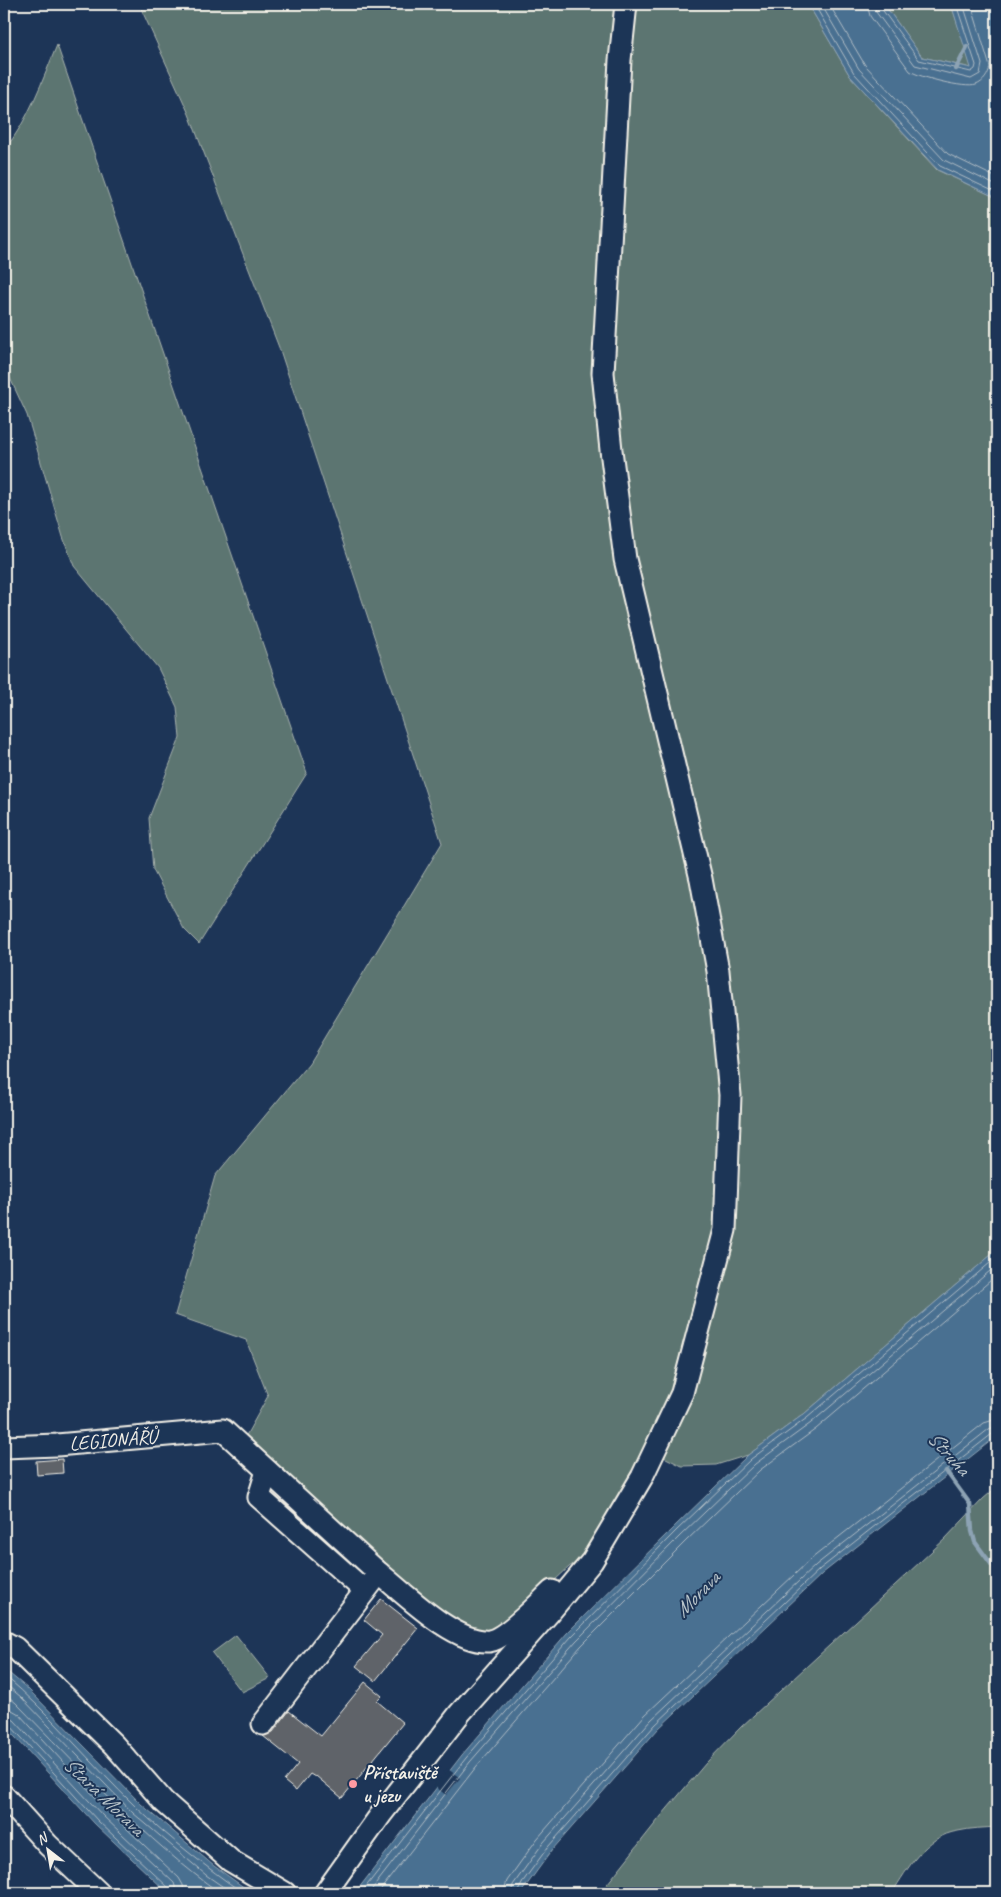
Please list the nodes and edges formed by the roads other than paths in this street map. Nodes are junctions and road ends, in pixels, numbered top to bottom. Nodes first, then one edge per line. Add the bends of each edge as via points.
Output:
1 (626, 4) edge
2 (4, 1447) edge
3 (267, 1471) junction
4 (592, 1561) junction
5 (379, 1573) junction
6 (365, 1591) junction
7 (4, 1642) edge
8 (263, 1724) dead end
9 (4, 1796) edge
10 (98, 1893) edge
11 (285, 1893) edge
12 (325, 1893) edge

1 - 4 street via 620,60 604,373 610,441 625,559 701,879 718,971 730,1095 725,1230 682,1393 642,1477
2 - 3 street, LEGIONÁŘŮ via 223,1430
3 - 5 street
3 - 6 street via 259,1497
4 - 5 street via 560,1582 520,1621 490,1641 470,1639 446,1627
4 - 12 street via 460,1713
5 - 6 street
6 - 8 street
7 - 11 street via 114,1745 164,1802 204,1838 231,1861
9 - 10 street via 48,1845

